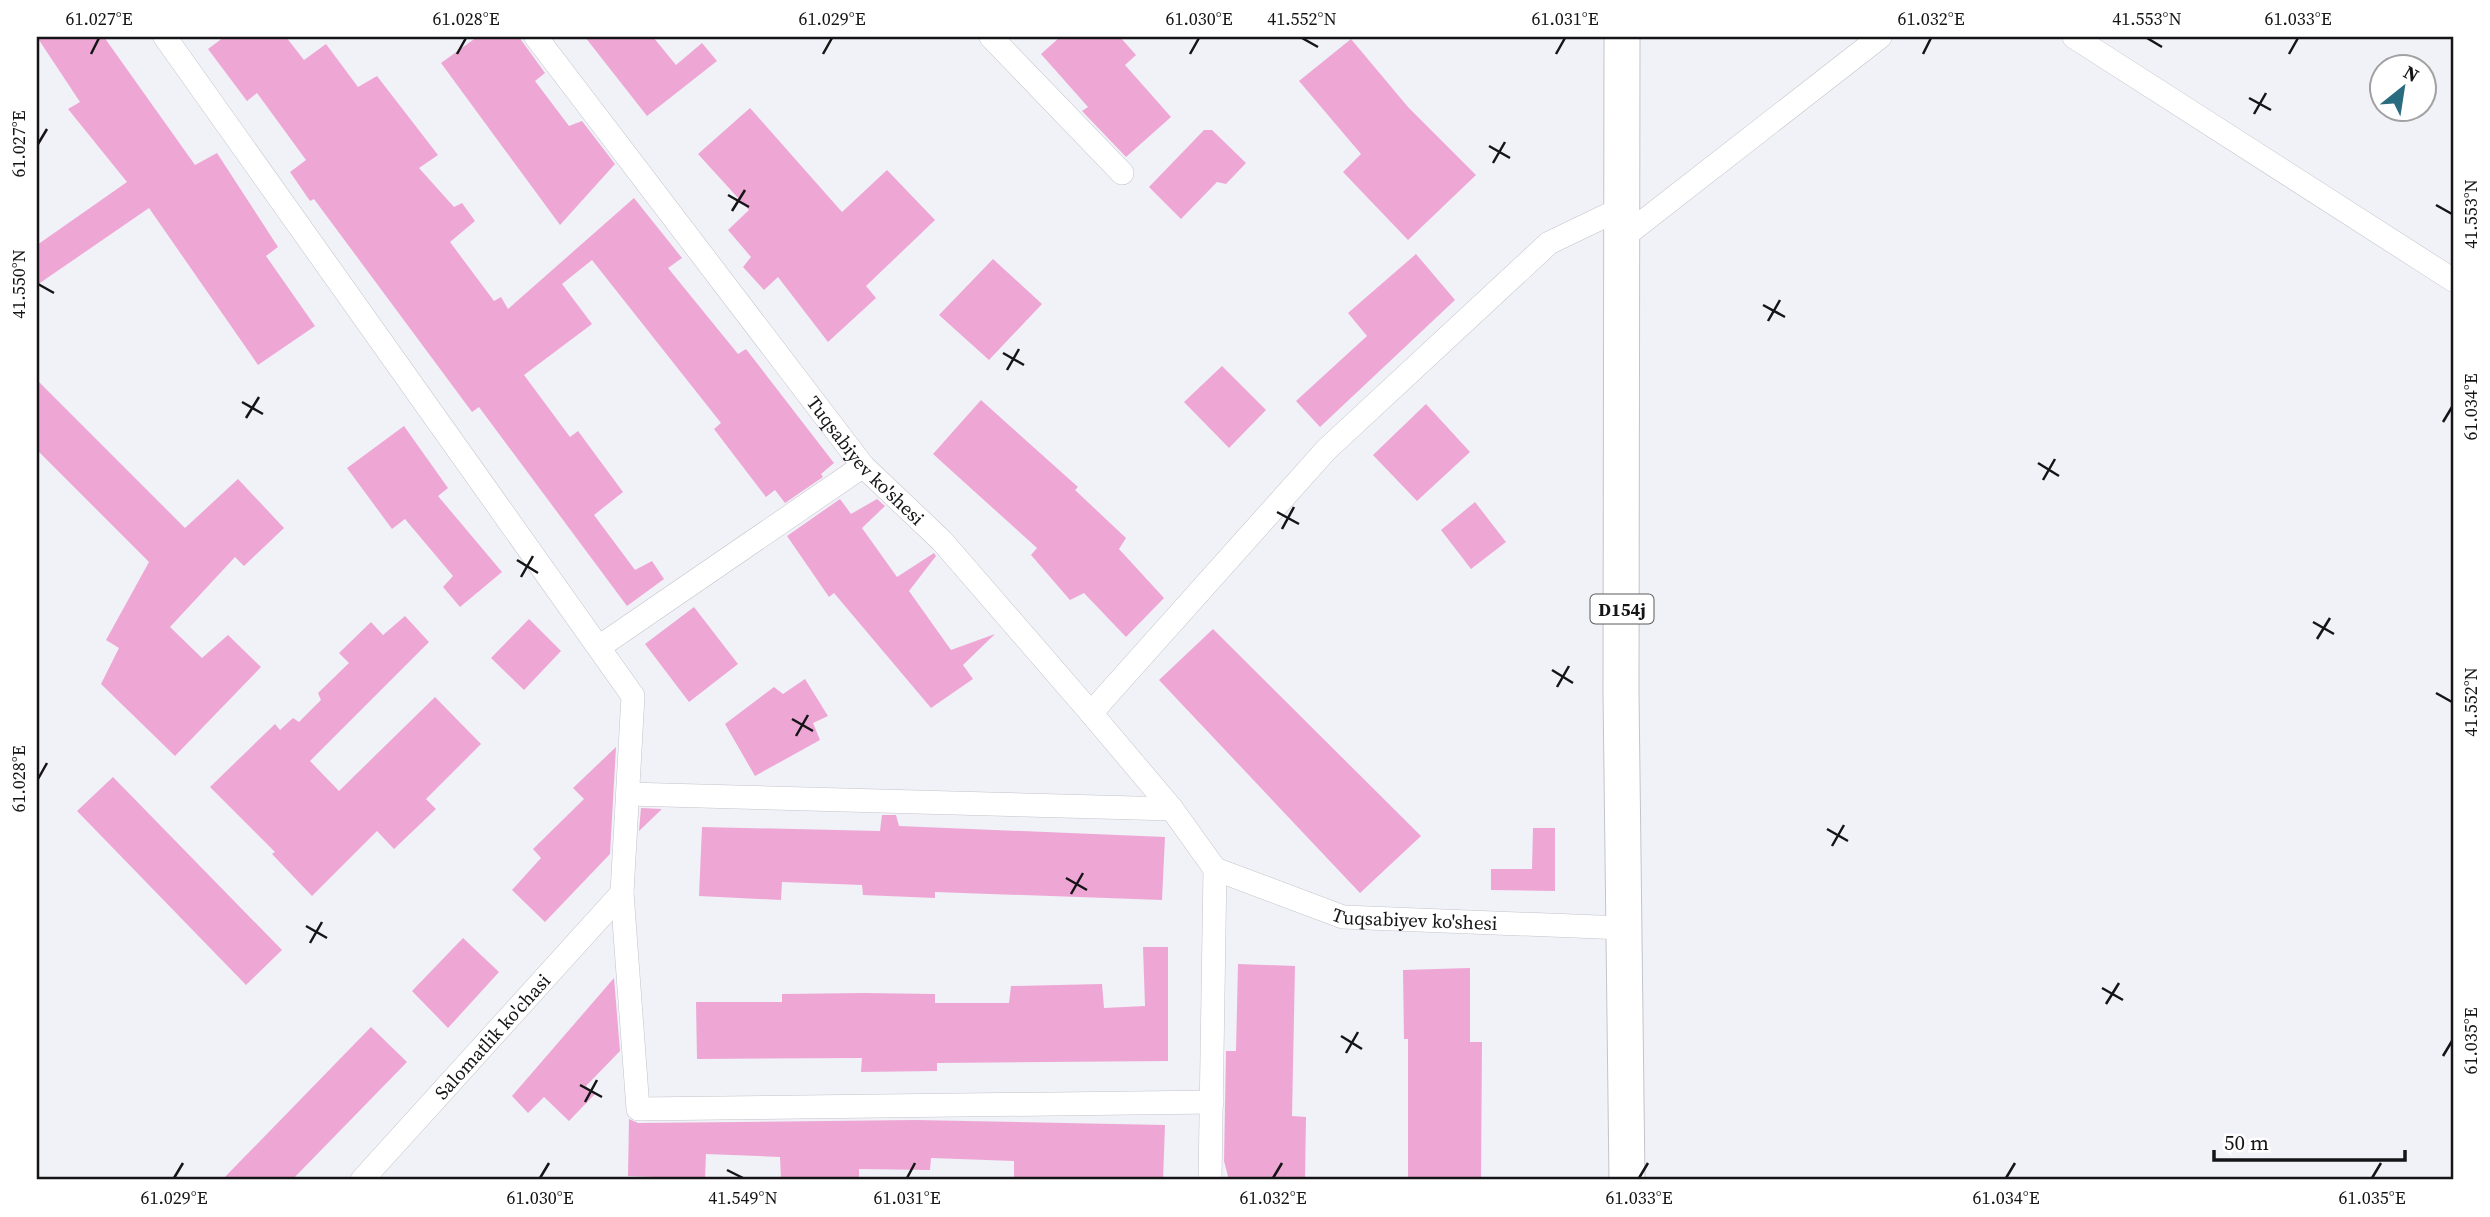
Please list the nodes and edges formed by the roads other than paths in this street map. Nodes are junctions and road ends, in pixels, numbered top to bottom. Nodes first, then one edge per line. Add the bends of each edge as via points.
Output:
1 (164, 37) edge
2 (536, 37) edge
3 (993, 37) edge
4 (1622, 37) edge
5 (1880, 37) edge
6 (2074, 37) edge
7 (1122, 173) dead end
8 (1622, 223) junction
9 (2453, 280) edge
10 (863, 466) junction
11 (599, 647) junction
12 (1091, 713) junction
13 (628, 794) junction
14 (1172, 809) junction
15 (1215, 869) junction
16 (622, 893) junction
17 (1624, 928) junction
18 (1212, 1102) junction
19 (362, 1180) edge
20 (1210, 1180) edge
21 (1627, 1180) edge

1 - 11 street
2 - 10 street, Tuqsabiyev ko'shesi
3 - 7 street
4 - 8 main road, D154j
5 - 8 street
6 - 9 street
8 - 12 street via 1549,243 1326,450
8 - 17 main road, D154j
10 - 11 street
10 - 12 street, Tuqsabiyev ko'shesi via 942,541
11 - 13 street via 634,695
12 - 14 street, Tuqsabiyev ko'shesi
13 - 14 street
13 - 16 street
14 - 15 street, Tuqsabiyev ko'shesi
15 - 17 street, Tuqsabiyev ko'shesi via 1343,917
15 - 18 street
16 - 18 street via 638,1109
16 - 19 street, Salomatlik ko'chasi
17 - 21 main road, D154j
18 - 20 street

